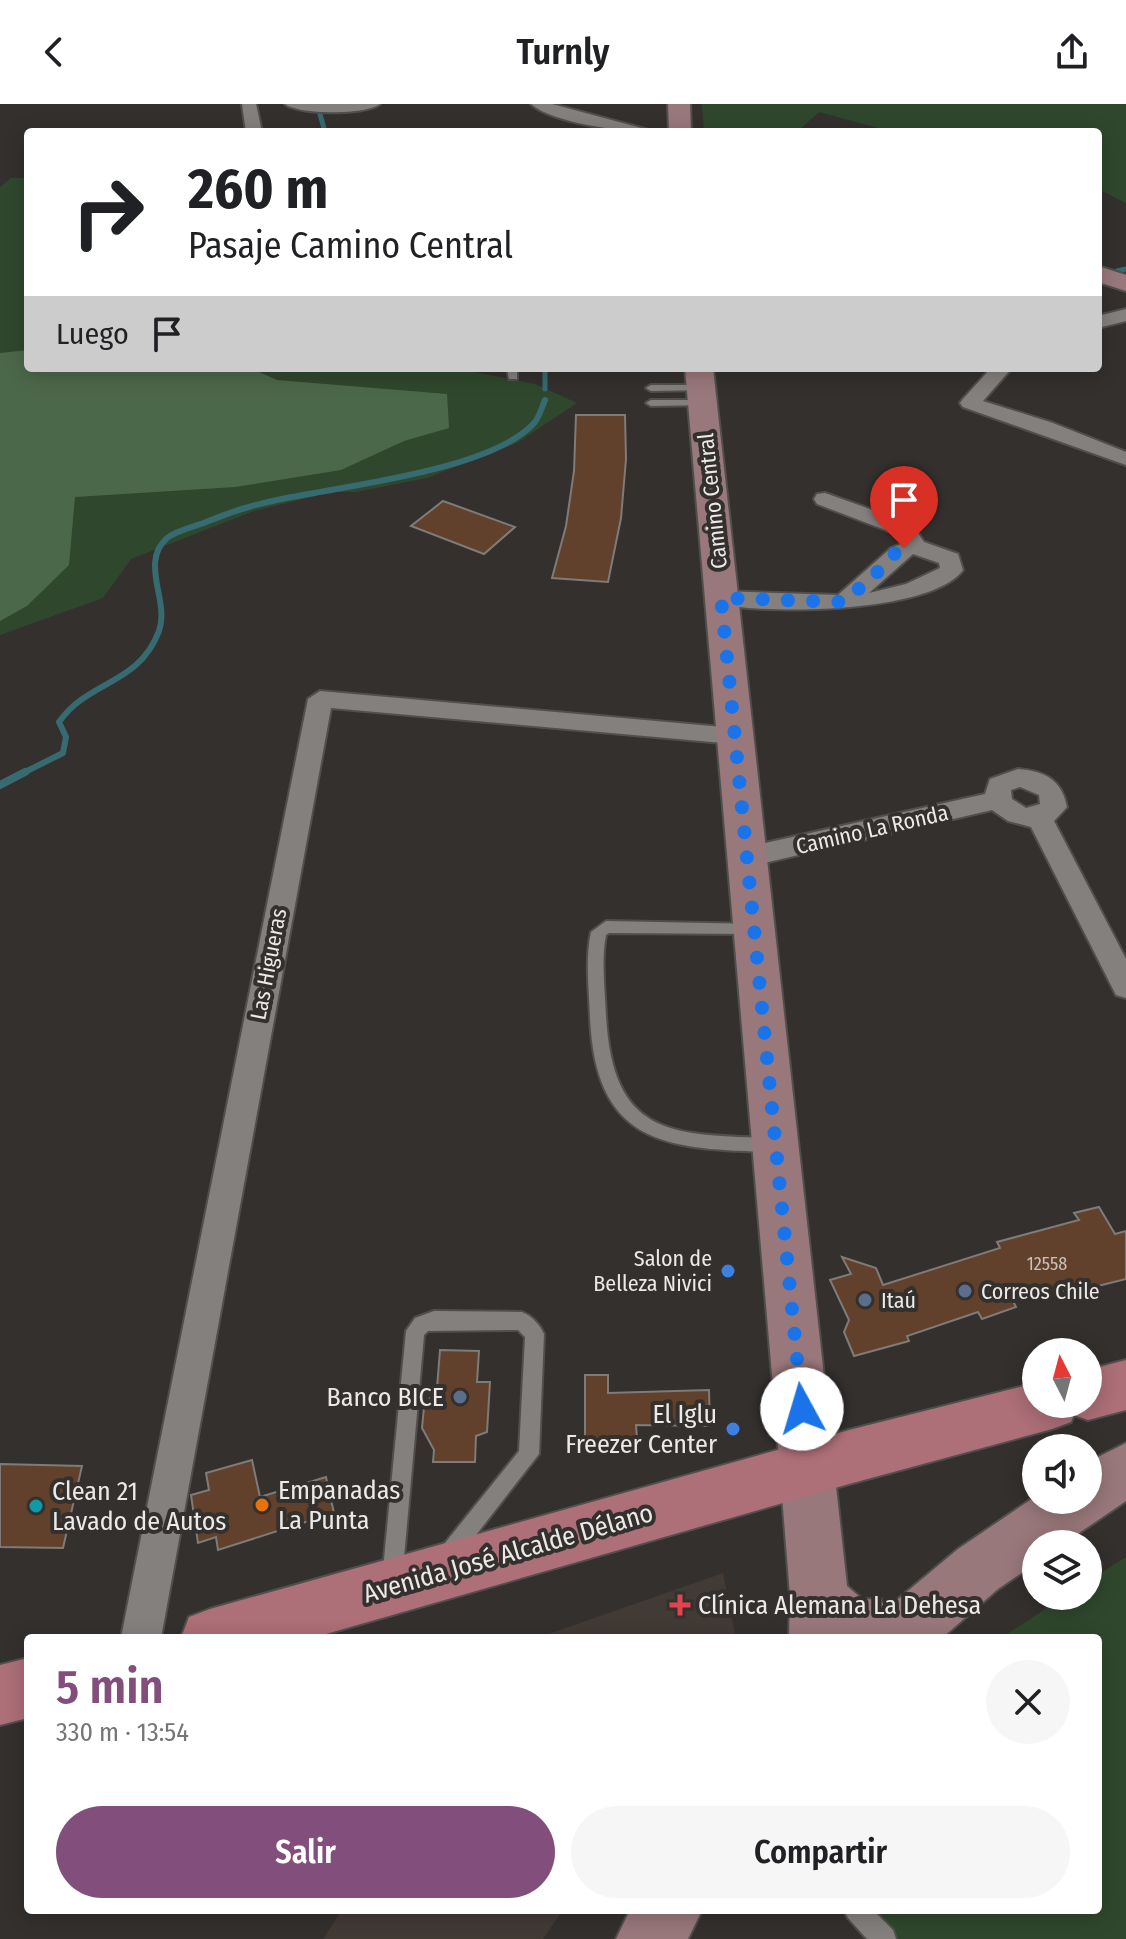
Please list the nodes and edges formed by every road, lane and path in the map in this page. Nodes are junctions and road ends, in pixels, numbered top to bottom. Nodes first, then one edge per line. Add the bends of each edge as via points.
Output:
1 (249, 104) edge
2 (292, 104) edge
3 (373, 104) edge
4 (538, 104) edge
5 (679, 104) edge
6 (319, 105) edge
7 (519, 107) dead end
8 (253, 128) edge
9 (595, 128) edge
10 (597, 128) edge
11 (680, 128) edge
12 (1102, 275) edge
13 (1126, 283) edge
14 (1126, 315) edge
15 (1102, 321) edge
16 (998, 372) edge
17 (700, 386) edge
18 (1126, 459) edge
19 (825, 499) dead end
20 (916, 546) junction
21 (721, 598) junction
22 (843, 602) junction
23 (734, 736) junction
24 (997, 800) junction
25 (1039, 817) junction
26 (747, 857) junction
27 (753, 928) junction
28 (1126, 987) edge
29 (774, 1145) junction
30 (1126, 1385) edge
31 (1102, 1391) edge
32 (1022, 1412) edge
33 (807, 1470) junction
34 (1126, 1470) edge
35 (1102, 1485) edge
36 (1058, 1514) edge
37 (412, 1579) junction
38 (818, 1617) edge
39 (902, 1633) edge
40 (142, 1634) edge
41 (224, 1634) edge
42 (24, 1689) edge
43 (0, 1695) edge
44 (666, 1914) edge
45 (860, 1914) edge
46 (649, 1939) edge
47 (884, 1939) edge

1 - 8 street
2 - 6 street
3 - 6 street
4 - 10 street
5 - 11 main road
7 - 9 street
12 - 13 main road
14 - 15 street
16 - 18 street via 970,403
17 - 17 lane via 650,384 652,406
17 - 21 main road, Camino Central
19 - 20 street via 904,529
20 - 22 street via 891,556
20 - 22 street via 950,559 952,570 913,590
21 - 22 street
21 - 23 main road, Camino Central
23 - 26 main road, Camino Central
23 - 40 street, Las Higueras via 320,699
24 - 25 street via 1006,811
24 - 25 street, Camino La Ronda via 999,785 1031,779 1051,790 1054,807
24 - 26 street, Camino La Ronda
25 - 28 street
26 - 27 main road, Camino Central
27 - 29 main road, Camino Central
27 - 29 lane via 606,927 597,941 596,1015 602,1072 620,1107 640,1124 679,1140
29 - 33 main road, Camino Central
30 - 31 main road
32 - 33 main road, Avenida José Alcalde Délano
33 - 37 main road, Avenida José Alcalde Délano
33 - 38 main road, Camino Central
34 - 35 main road
36 - 39 main road via 978,1569
37 - 37 lane via 415,1331 434,1320 522,1321 535,1334 529,1454
37 - 41 main road, Avenida José Alcalde Délano
38 - 39 main road via 851,1628
42 - 43 main road
44 - 46 main road
45 - 47 lane

